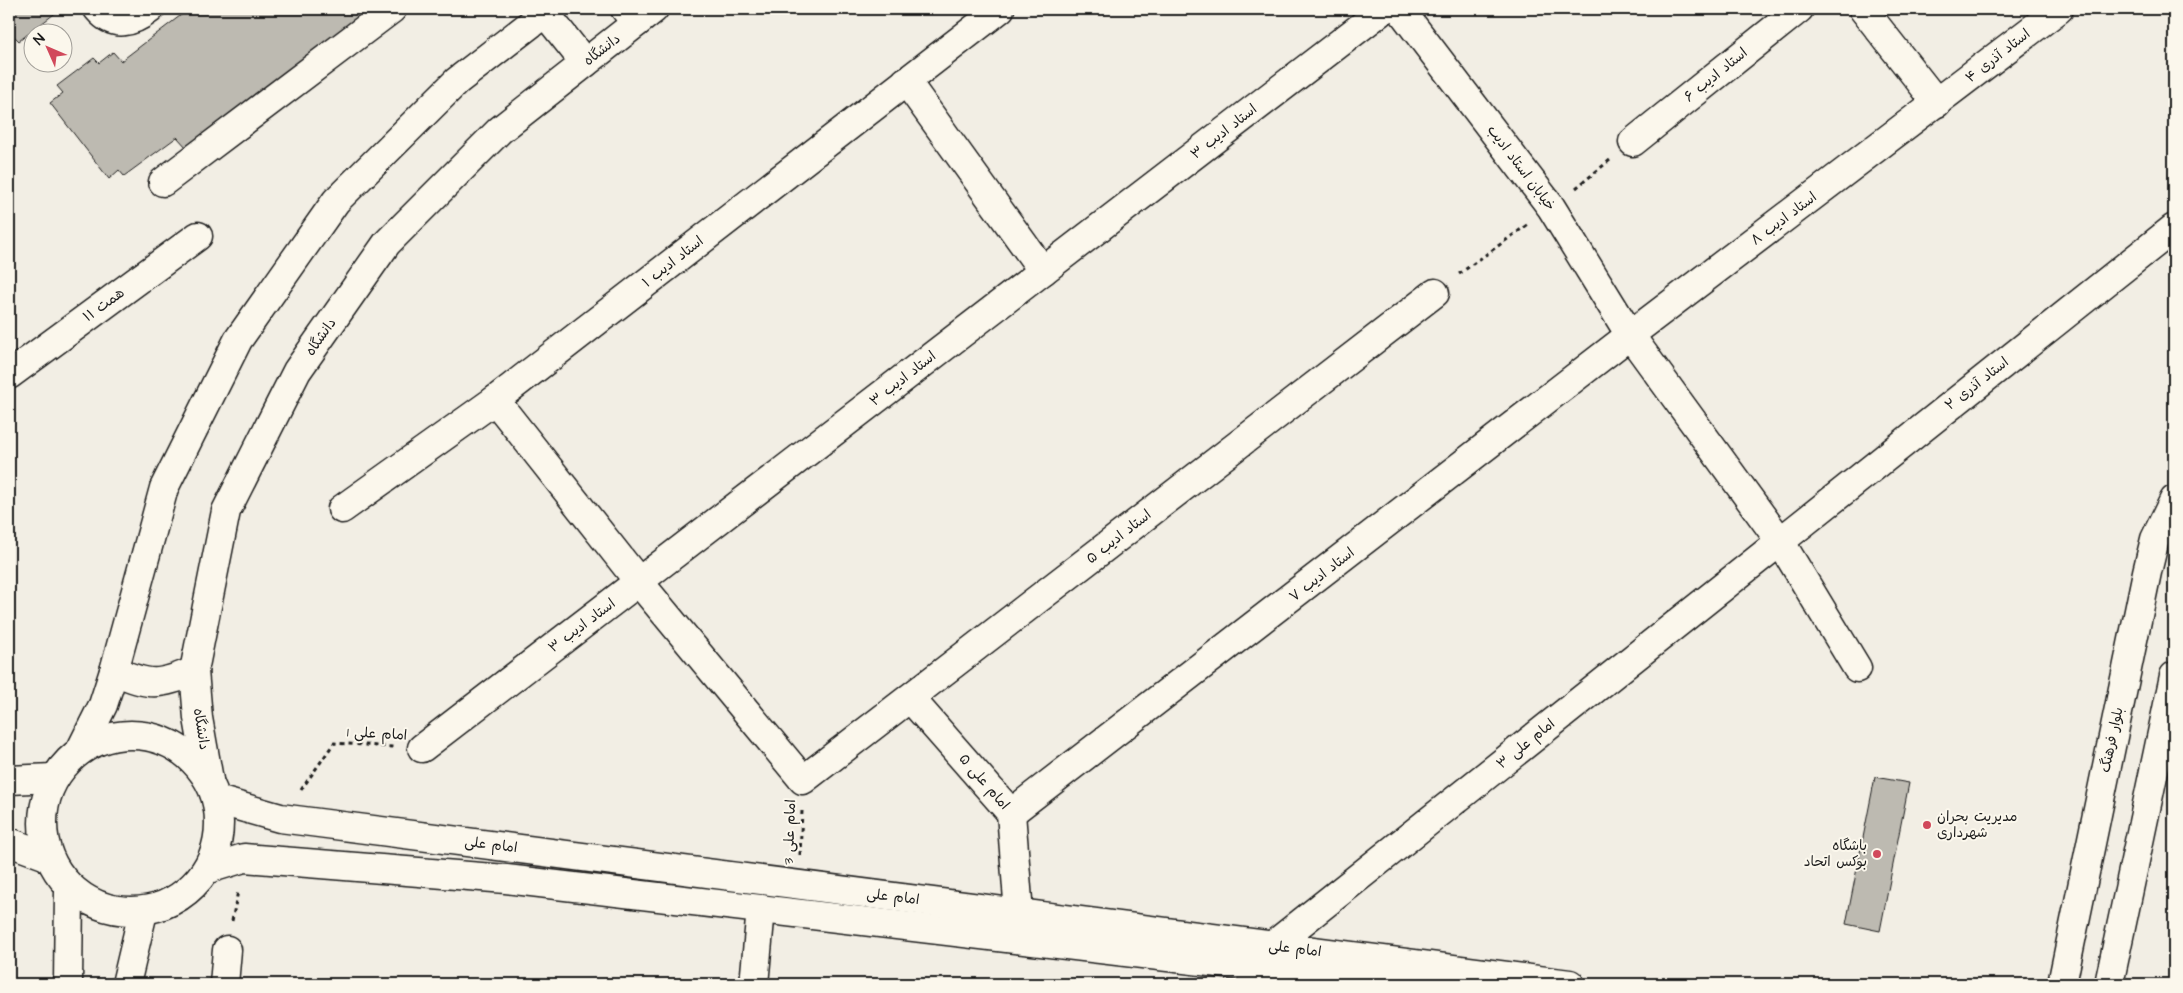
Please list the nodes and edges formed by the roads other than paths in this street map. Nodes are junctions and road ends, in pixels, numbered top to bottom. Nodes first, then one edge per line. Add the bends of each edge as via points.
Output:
1 (98, 9) edge
2 (150, 9) edge
3 (392, 9) edge
4 (1000, 9) edge
5 (1384, 9) edge
6 (1400, 9) edge
7 (1799, 9) edge
8 (1863, 9) edge
9 (2059, 9) edge
10 (545, 10) edge
11 (638, 13) edge
12 (585, 63) junction
13 (906, 81) junction
14 (1937, 102) junction
15 (1633, 142) dead end
16 (163, 182) dead end
17 (2174, 228) edge
18 (198, 236) dead end
19 (1042, 271) junction
20 (1435, 293) dead end
21 (1630, 335) junction
22 (9, 375) edge
23 (495, 400) junction
24 (2174, 500) edge
25 (342, 509) dead end
26 (1780, 541) junction
27 (639, 582) junction
28 (1857, 668) dead end
29 (114, 671) junction
30 (194, 671) junction
31 (2174, 676) edge
32 (910, 698) junction
33 (422, 748) road end
34 (81, 749) junction
35 (53, 778) junction
36 (9, 780) edge
37 (213, 790) junction
38 (1012, 813) junction
39 (9, 842) edge
40 (47, 856) junction
41 (208, 869) junction
42 (69, 889) junction
43 (761, 909) junction
44 (143, 912) junction
45 (1019, 913) junction
46 (1272, 946) junction
47 (227, 950) road end
48 (68, 984) edge
49 (126, 984) edge
50 (224, 984) edge
51 (754, 984) edge
52 (1396, 984) edge
53 (1570, 984) edge
54 (2062, 984) edge
55 (2109, 984) edge

1 - 2 street via 111,20 121,22 131,21
3 - 16 street
4 - 13 street, استاد ادیب ۱
5 - 19 street, استاد ادیب ۳
6 - 21 street, خیابان استاد ادیب via 1552,207
7 - 15 street, استاد ادیب ۶
8 - 14 street
9 - 14 street, استاد آذری ۴
10 - 12 street
10 - 29 street via 457,81 336,201 238,340 164,488
11 - 12 street, دانشگاه
12 - 30 street, دانشگاه via 500,130 387,243 297,371 226,510
13 - 19 street
13 - 23 street, استاد ادیب ۱
14 - 21 street, استاد ادیب ۸
17 - 26 street, استاد آذری ۲
18 - 22 street, همت ۱۱
19 - 27 street, استاد ادیب ۳
20 - 32 street, استاد ادیب ۵
21 - 26 street, خیابان استاد ادیب
21 - 38 street, استاد ادیب ۷
23 - 25 street, استاد ادیب ۱
23 - 27 street
24 - 54 street, بلوار فرهنگ via 2155,539 2147,572
26 - 28 street, خیابان استاد ادیب
26 - 46 street, امام علی ۳
27 - 32 street, استاد ادیب ۵ via 803,780
27 - 33 street, استاد ادیب ۳
29 - 30 street via 140,682 166,682
29 - 34 street via 103,705
30 - 37 street, دانشگاه via 198,718
31 - 55 street
32 - 38 street, امام علی ۵
34 - 35 street
34 - 37 street via 115,735 152,736 186,752
35 - 36 street
35 - 40 street via 41,816
37 - 41 street via 220,835
37 - 45 street, امام علی via 280,818
38 - 45 street, امام علی ۵
39 - 40 street
40 - 42 street
41 - 43 street, امام علی via 244,858 506,879
41 - 44 street via 180,898
42 - 44 street via 104,909
42 - 48 street
43 - 51 street
43 - 52 street, امام علی
44 - 49 street
45 - 46 street, امام علی
46 - 53 street, امام علی
47 - 50 street

